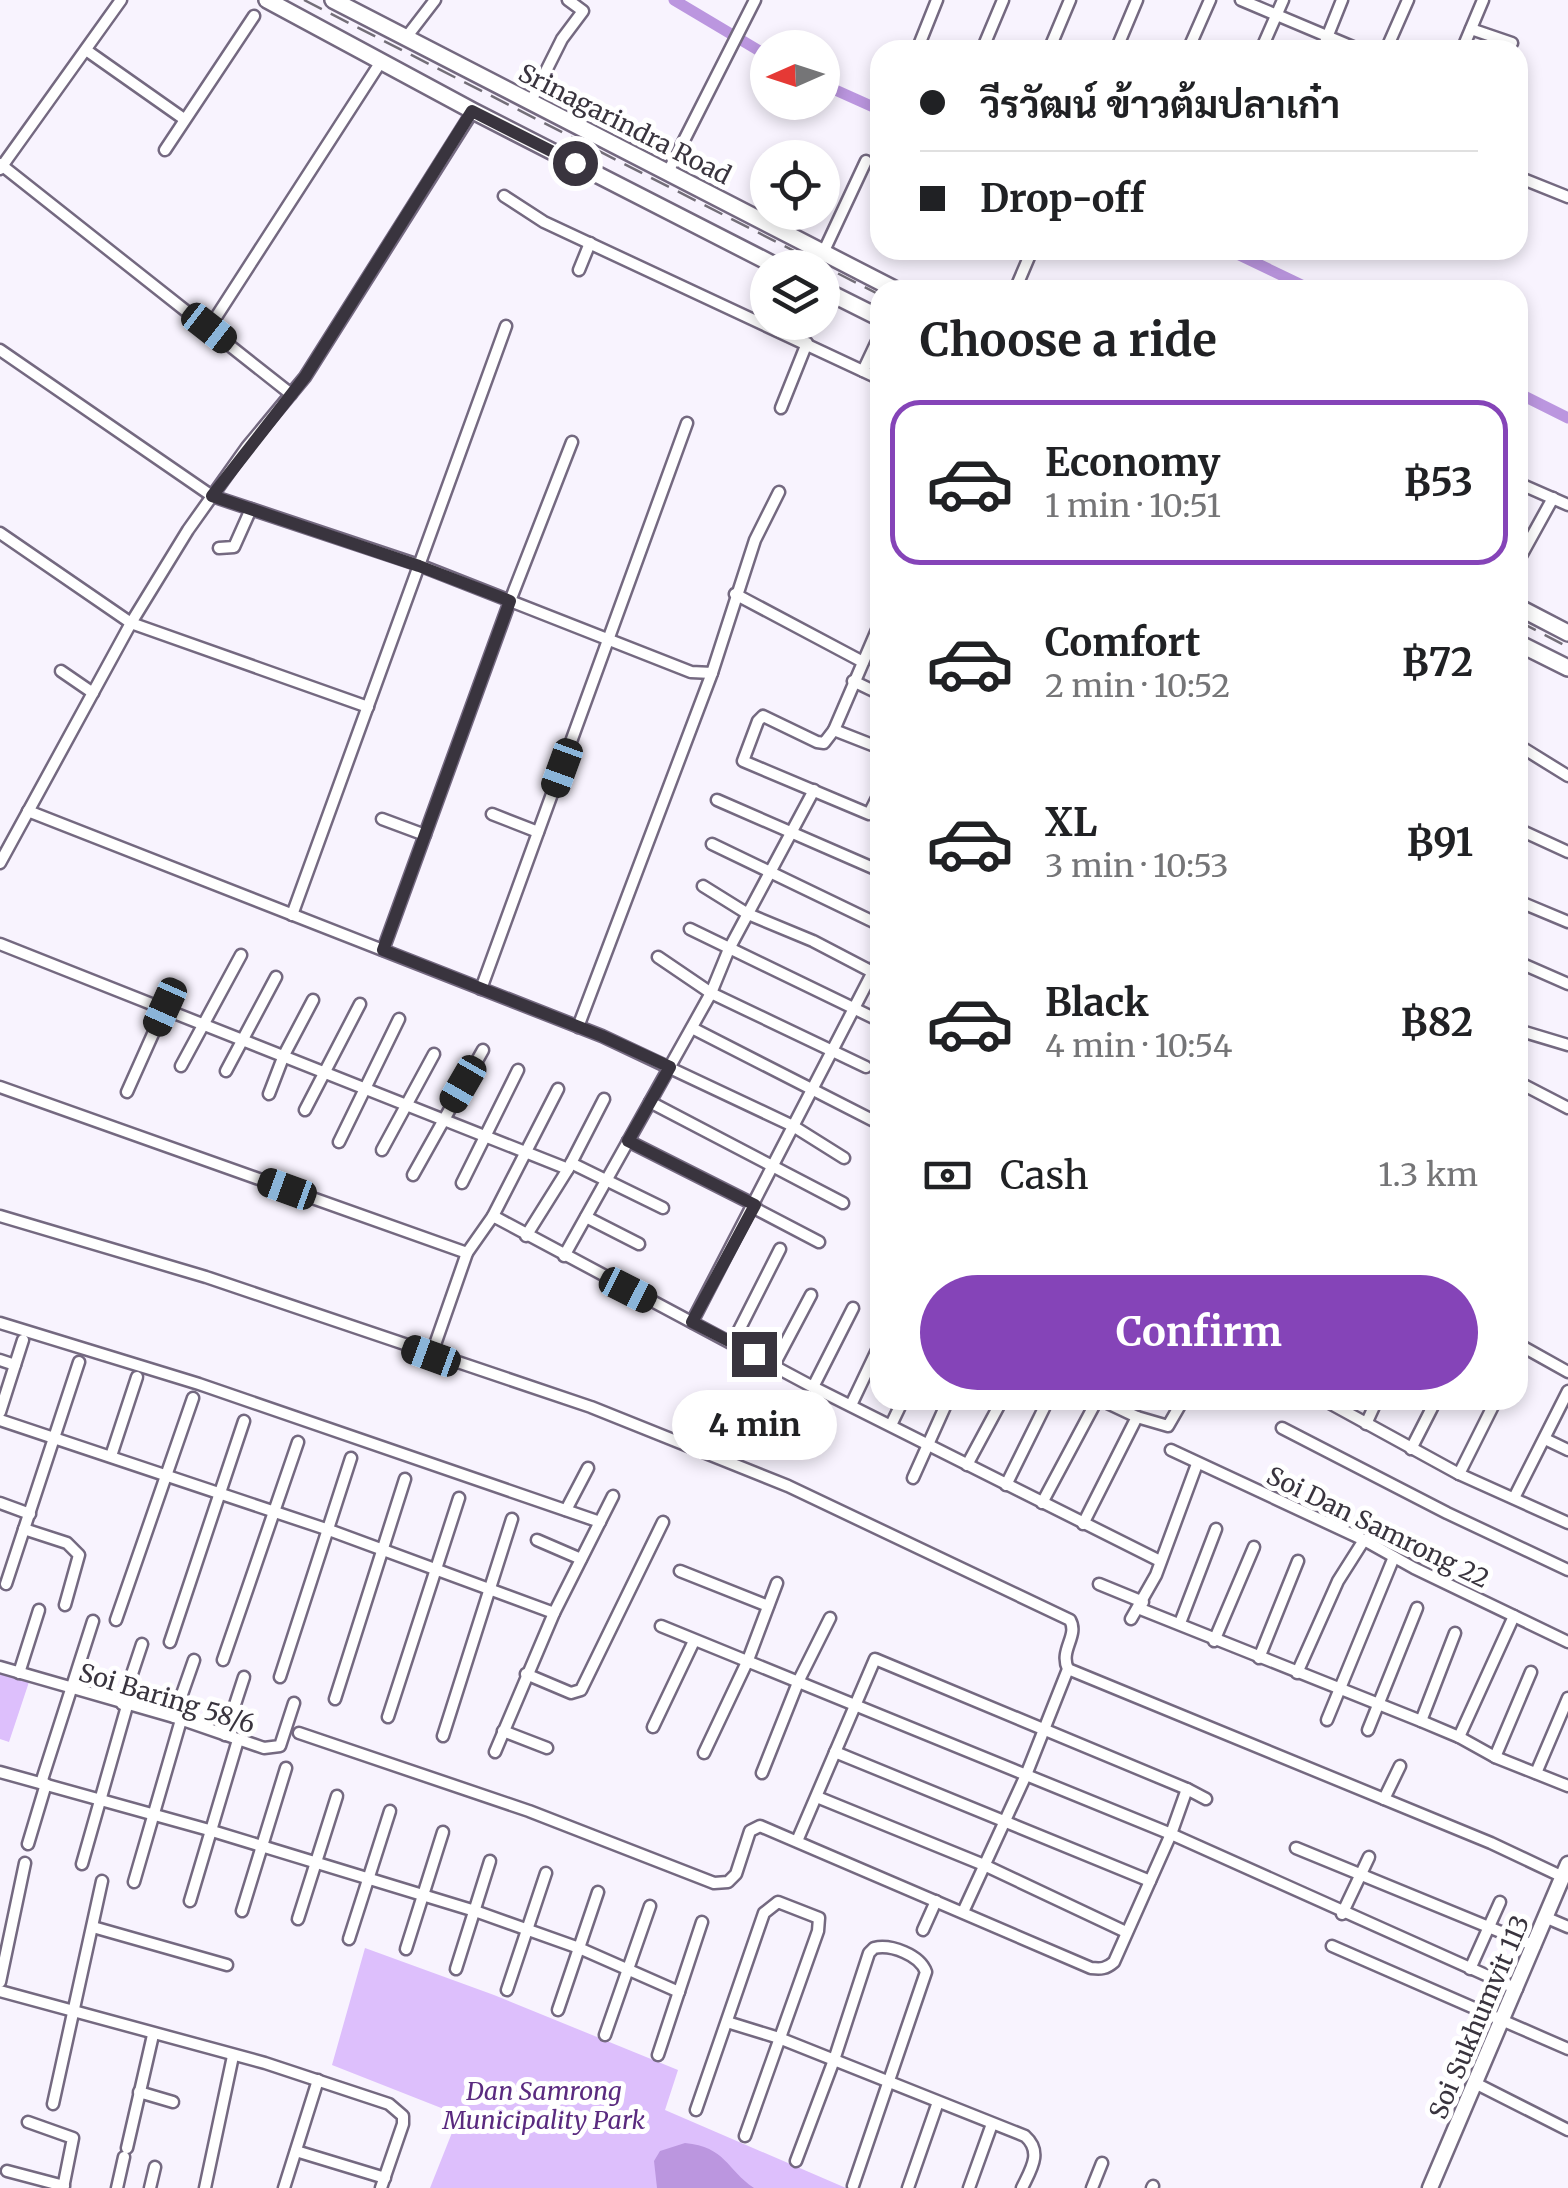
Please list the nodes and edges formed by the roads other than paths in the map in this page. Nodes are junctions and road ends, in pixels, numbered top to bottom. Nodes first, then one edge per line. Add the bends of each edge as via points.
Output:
1 (122, 0) edge
2 (266, 0) edge
3 (332, 0) edge
4 (435, 0) edge
5 (568, 0) edge
6 (592, 0) edge
7 (755, 0) edge
8 (923, 0) edge
9 (1003, 0) edge
10 (1070, 0) edge
11 (1136, 0) edge
12 (1210, 0) edge
13 (1241, 0) edge
14 (1283, 0) edge
15 (1342, 0) edge
16 (1408, 0) edge
17 (1483, 0) edge
18 (936, 3) edge
19 (584, 11) junction
20 (1277, 14) junction
21 (254, 16) dead end
22 (1471, 29) junction
23 (1327, 36) junction
24 (402, 37) junction
25 (921, 40) edge
26 (986, 40) edge
27 (1053, 40) edge
28 (1120, 40) edge
29 (1192, 40) edge
30 (1266, 40) edge
31 (1326, 40) edge
32 (1336, 40) edge
33 (1390, 40) edge
34 (1466, 40) edge
35 (1503, 40) edge
36 (86, 50) junction
37 (382, 60) junction
38 (530, 102) junction
39 (472, 111) junction
40 (184, 119) junction
41 (165, 150) dead end
42 (866, 161) dead end
43 (1, 166) edge
44 (667, 174) junction
45 (1528, 181) edge
46 (504, 196) dead end
47 (1568, 197) edge
48 (590, 243) junction
49 (817, 250) edge
50 (824, 250) edge
51 (750, 253) edge
52 (840, 262) edge
53 (579, 270) dead end
54 (876, 280) edge
55 (840, 298) edge
56 (870, 313) edge
57 (506, 326) dead end
58 (209, 328) junction
59 (806, 343) junction
60 (0, 350) edge
61 (870, 356) edge
62 (863, 371) junction
63 (870, 374) edge
64 (292, 394) junction
65 (781, 408) dead end
66 (687, 423) dead end
67 (572, 442) dead end
68 (1528, 487) edge
69 (779, 492) dead end
70 (212, 496) junction
71 (1553, 498) junction
72 (1568, 505) edge
73 (252, 509) junction
74 (0, 533) edge
75 (1528, 543) edge
76 (220, 548) dead end
77 (419, 566) junction
78 (735, 594) junction
79 (510, 601) junction
80 (1528, 611) edge
81 (132, 623) junction
82 (1568, 633) edge
83 (609, 640) junction
84 (870, 645) edge
85 (1528, 648) edge
86 (862, 662) junction
87 (1568, 668) edge
88 (62, 671) dead end
89 (712, 673) junction
90 (853, 681) junction
91 (870, 689) edge
92 (93, 693) junction
93 (368, 706) junction
94 (834, 730) junction
95 (870, 744) edge
96 (1528, 751) edge
97 (1568, 776) edge
98 (814, 790) junction
99 (718, 800) dead end
100 (28, 811) junction
101 (870, 812) edge
102 (492, 814) dead end
103 (382, 819) dead end
104 (538, 832) junction
105 (794, 832) junction
106 (1528, 834) edge
107 (425, 835) junction
108 (712, 844) dead end
109 (1568, 852) edge
110 (0, 863) edge
111 (870, 866) edge
112 (772, 871) junction
113 (703, 886) dead end
114 (1528, 905) edge
115 (748, 914) junction
116 (292, 915) junction
117 (870, 920) edge
118 (1568, 922) edge
119 (690, 929) dead end
120 (0, 944) edge
121 (729, 949) junction
122 (383, 950) junction
123 (241, 955) dead end
124 (658, 957) dead end
125 (1528, 966) edge
126 (870, 971) edge
127 (276, 977) dead end
128 (870, 984) edge
129 (1568, 984) edge
130 (481, 989) junction
131 (712, 993) junction
132 (313, 1000) dead end
133 (360, 1004) dead end
134 (165, 1007) junction
135 (854, 1009) junction
136 (870, 1016) edge
137 (398, 1020) dead end
138 (205, 1023) junction
139 (578, 1026) junction
140 (692, 1028) junction
141 (1528, 1033) edge
142 (242, 1038) junction
143 (1568, 1046) edge
144 (482, 1050) dead end
145 (833, 1050) junction
146 (434, 1054) dead end
147 (284, 1055) junction
148 (182, 1066) dead end
149 (670, 1067) junction
150 (866, 1067) dead end
151 (518, 1070) dead end
152 (226, 1071) dead end
153 (324, 1071) junction
154 (0, 1086) edge
155 (1528, 1087) edge
156 (364, 1088) junction
157 (814, 1088) junction
158 (558, 1090) dead end
159 (128, 1092) dead end
160 (268, 1094) dead end
161 (604, 1100) dead end
162 (650, 1102) junction
163 (404, 1104) junction
164 (1568, 1108) edge
165 (305, 1110) dead end
166 (443, 1119) junction
167 (870, 1119) edge
168 (794, 1126) junction
169 (484, 1137) junction
170 (628, 1141) junction
171 (339, 1142) dead end
172 (382, 1150) dead end
173 (524, 1153) junction
174 (844, 1158) dead end
175 (570, 1166) junction
176 (773, 1166) junction
177 (413, 1175) dead end
178 (606, 1180) junction
179 (462, 1183) dead end
180 (843, 1203) dead end
181 (754, 1207) junction
182 (663, 1208) dead end
183 (0, 1216) edge
184 (493, 1216) junction
185 (586, 1217) junction
186 (526, 1236) junction
187 (819, 1242) dead end
188 (639, 1244) dead end
189 (780, 1249) dead end
190 (467, 1254) junction
191 (564, 1256) junction
192 (811, 1296) dead end
193 (853, 1308) dead end
194 (692, 1322) junction
195 (0, 1324) edge
196 (23, 1340) dead end
197 (734, 1342) junction
198 (1528, 1350) edge
199 (431, 1356) junction
200 (0, 1360) edge
201 (79, 1362) dead end
202 (15, 1365) junction
203 (774, 1365) junction
204 (870, 1365) edge
205 (1568, 1372) edge
206 (137, 1377) dead end
207 (813, 1387) junction
208 (1568, 1391) edge
209 (193, 1398) dead end
210 (851, 1405) junction
211 (898, 1410) edge
212 (943, 1410) edge
213 (996, 1410) edge
214 (1043, 1410) edge
215 (1093, 1410) edge
216 (1128, 1410) edge
217 (1177, 1410) edge
218 (1342, 1410) edge
219 (1372, 1410) edge
220 (1431, 1410) edge
221 (1491, 1410) edge
222 (0, 1416) edge
223 (1137, 1417) junction
224 (244, 1421) dead end
225 (1366, 1424) junction
226 (891, 1426) junction
227 (1282, 1428) dead end
228 (55, 1438) junction
229 (1545, 1438) junction
230 (298, 1442) dead end
231 (927, 1445) junction
232 (1411, 1449) junction
233 (1171, 1450) dead end
234 (1568, 1450) edge
235 (111, 1456) junction
236 (352, 1458) dead end
237 (966, 1464) junction
238 (1197, 1464) junction
239 (588, 1468) dead end
240 (1459, 1474) junction
241 (164, 1476) junction
242 (912, 1478) dead end
243 (405, 1479) dead end
244 (1006, 1485) junction
245 (218, 1494) junction
246 (612, 1496) dead end
247 (459, 1498) dead end
248 (1514, 1498) junction
249 (0, 1503) edge
250 (1042, 1503) junction
251 (566, 1510) junction
252 (274, 1512) junction
253 (30, 1514) junction
254 (512, 1519) dead end
255 (600, 1522) junction
256 (663, 1522) dead end
257 (1568, 1523) edge
258 (1083, 1524) junction
259 (1216, 1528) dead end
260 (24, 1529) junction
261 (329, 1530) junction
262 (537, 1540) dead end
263 (1364, 1540) junction
264 (1254, 1547) dead end
265 (382, 1552) junction
266 (1394, 1556) junction
267 (581, 1559) junction
268 (1160, 1561) junction
269 (1298, 1561) dead end
270 (6, 1563) edge
271 (436, 1570) junction
272 (1568, 1570) edge
273 (680, 1571) dead end
274 (777, 1583) dead end
275 (6, 1584) dead end
276 (1099, 1584) dead end
277 (490, 1590) junction
278 (65, 1604) dead end
279 (768, 1606) junction
280 (1417, 1608) dead end
281 (39, 1610) dead end
282 (1138, 1610) junction
283 (554, 1613) junction
284 (1514, 1616) junction
285 (830, 1618) dead end
286 (116, 1620) dead end
287 (92, 1621) dead end
288 (1180, 1623) junction
289 (662, 1626) dead end
290 (1455, 1632) dead end
291 (694, 1641) junction
292 (1214, 1641) junction
293 (170, 1642) dead end
294 (1568, 1642) edge
295 (142, 1644) dead end
296 (1259, 1658) junction
297 (194, 1660) dead end
298 (224, 1660) dead end
299 (748, 1660) junction
300 (0, 1667) edge
301 (1068, 1669) junction
302 (1531, 1672) dead end
303 (19, 1673) junction
304 (1298, 1673) junction
305 (526, 1674) junction
306 (244, 1677) dead end
307 (280, 1677) dead end
308 (798, 1680) junction
309 (69, 1689) junction
310 (1340, 1690) junction
311 (1568, 1698) edge
312 (335, 1699) dead end
313 (294, 1703) dead end
314 (854, 1703) junction
315 (1379, 1704) junction
316 (125, 1705) junction
317 (388, 1718) dead end
318 (178, 1719) junction
319 (1327, 1720) dead end
320 (1421, 1721) junction
321 (653, 1727) dead end
322 (1044, 1730) junction
323 (1368, 1730) dead end
324 (502, 1731) junction
325 (300, 1733) dead end
326 (225, 1735) junction
327 (442, 1736) dead end
328 (1460, 1737) junction
329 (238, 1740) junction
330 (546, 1748) dead end
331 (494, 1752) dead end
332 (835, 1752) junction
333 (704, 1754) dead end
334 (1495, 1757) junction
335 (1400, 1766) dead end
336 (286, 1768) dead end
337 (0, 1772) edge
338 (762, 1773) dead end
339 (1536, 1773) junction
340 (1026, 1775) junction
341 (44, 1784) junction
342 (1568, 1786) edge
343 (1187, 1789) junction
344 (337, 1796) dead end
345 (816, 1798) junction
346 (100, 1799) junction
347 (1206, 1799) dead end
348 (1384, 1799) junction
349 (390, 1811) dead end
350 (152, 1816) junction
351 (1003, 1821) junction
352 (209, 1830) junction
353 (442, 1832) dead end
354 (1171, 1834) junction
355 (797, 1840) junction
356 (28, 1844) dead end
357 (264, 1847) junction
358 (1296, 1848) dead end
359 (1369, 1857) dead end
360 (490, 1861) dead end
361 (26, 1863) dead end
362 (318, 1863) junction
363 (82, 1864) dead end
364 (984, 1865) junction
365 (1566, 1869) edge
366 (546, 1872) dead end
367 (1361, 1877) junction
368 (367, 1879) junction
369 (102, 1881) dead end
370 (1150, 1881) junction
371 (134, 1882) dead end
372 (598, 1892) dead end
373 (421, 1894) junction
374 (190, 1901) dead end
375 (936, 1901) junction
376 (1500, 1902) dead end
377 (650, 1906) dead end
378 (242, 1911) dead end
379 (475, 1911) junction
380 (963, 1912) junction
381 (1342, 1914) junction
382 (1547, 1918) junction
383 (298, 1919) dead end
384 (702, 1922) dead end
385 (93, 1927) junction
386 (1488, 1928) junction
387 (1568, 1928) edge
388 (922, 1930) dead end
389 (527, 1931) junction
390 (1126, 1932) junction
391 (349, 1939) dead end
392 (1332, 1946) dead end
393 (1534, 1946) junction
394 (579, 1948) junction
395 (406, 1949) dead end
396 (227, 1965) dead end
397 (456, 1969) dead end
398 (1470, 1969) junction
399 (628, 1970) junction
400 (0, 1982) edge
401 (1517, 1989) junction
402 (507, 1990) dead end
403 (0, 1991) edge
404 (679, 1992) junction
405 (72, 2010) junction
406 (558, 2010) dead end
407 (1504, 2020) junction
408 (727, 2022) junction
409 (153, 2035) junction
410 (606, 2035) dead end
411 (779, 2038) junction
412 (1568, 2048) edge
413 (658, 2055) dead end
414 (233, 2056) junction
415 (834, 2060) junction
416 (318, 2080) junction
417 (1475, 2083) junction
418 (889, 2084) junction
419 (140, 2092) junction
420 (173, 2102) dead end
421 (938, 2102) junction
422 (53, 2104) dead end
423 (696, 2110) dead end
424 (28, 2122) dead end
425 (992, 2124) junction
426 (1568, 2130) edge
427 (746, 2136) dead end
428 (296, 2151) junction
429 (796, 2161) dead end
430 (1102, 2163) dead end
431 (156, 2167) dead end
432 (7, 2172) dead end
433 (383, 2183) edge
434 (853, 2186) edge
435 (63, 2187) edge
436 (117, 2188) edge
437 (150, 2188) edge
438 (205, 2188) edge
439 (284, 2188) edge
440 (908, 2188) edge
441 (969, 2188) edge
442 (1022, 2188) edge
443 (1092, 2188) edge
444 (1430, 2188) edge

1 - 36 street
2 - 37 main road
3 - 24 main road, Srinagarindra Road
4 - 24 street
5 - 19 street
6 - 19 street
7 - 44 street
8 - 18 street
9 - 26 street
10 - 27 street
11 - 28 street
12 - 29 street
13 - 20 street
14 - 20 street
15 - 23 street
16 - 33 street
17 - 22 street
18 - 25 street
19 - 38 street
20 - 23 street
20 - 30 street
21 - 40 street
22 - 34 street
22 - 35 street
23 - 31 street
23 - 32 street
24 - 37 main road
24 - 38 main road, Srinagarindra Road
36 - 40 street
36 - 43 street
37 - 39 main road
37 - 58 street
38 - 44 main road, Srinagarindra Road
39 - 51 main road
39 - 64 street
40 - 41 street
42 - 50 street
43 - 58 street
44 - 49 main road, Srinagarindra Road
45 - 47 street
46 - 48 street
48 - 53 street
48 - 59 street
52 - 54 main road, Srinagarindra Road
55 - 56 main road
57 - 77 street
58 - 64 street
59 - 62 street
59 - 65 street
60 - 70 street
61 - 62 street
62 - 63 street
64 - 70 street
66 - 83 street
67 - 79 street
68 - 71 street
69 - 78 street
70 - 73 street
70 - 81 street
71 - 72 street
71 - 75 street
73 - 76 street via 234,547
73 - 77 street
74 - 81 street
77 - 79 street
77 - 93 street
78 - 86 street
78 - 89 street
79 - 83 street
79 - 107 street
80 - 82 main road
81 - 92 street
81 - 93 street
83 - 89 street via 691,672
83 - 104 street
84 - 86 street
85 - 87 main road
86 - 90 street
88 - 92 street
89 - 139 street
90 - 91 street
90 - 94 street
92 - 100 street
93 - 116 street
94 - 95 street
94 - 98 street via 817,742 763,716 744,754 746,764
96 - 97 street
98 - 101 street
98 - 105 street
99 - 105 street
100 - 110 street
100 - 116 street
102 - 104 street
103 - 107 street
104 - 130 street
105 - 111 street
105 - 112 street
106 - 109 street
107 - 122 street
108 - 112 street
112 - 115 street
112 - 117 street
113 - 115 street
114 - 118 street
115 - 121 street
115 - 126 street
116 - 122 street
119 - 121 street
120 - 134 street
121 - 131 street
121 - 135 street
122 - 130 street
123 - 138 street
124 - 131 street
125 - 129 street
127 - 142 street
128 - 135 street
130 - 139 street
131 - 140 street
131 - 145 street
132 - 147 street
133 - 153 street
134 - 138 street
134 - 159 street
135 - 136 street
135 - 145 street
137 - 156 street
138 - 142 street
138 - 148 street
139 - 149 street
140 - 149 street
140 - 157 street
141 - 143 street
142 - 147 street
142 - 152 street
144 - 166 street
145 - 150 street
145 - 157 street
146 - 163 street
147 - 153 street
147 - 160 street
149 - 162 street
149 - 168 street
151 - 169 street
153 - 156 street
153 - 165 street
154 - 190 street
155 - 164 street
156 - 163 street
156 - 171 street
157 - 167 street
157 - 168 street
158 - 173 street
161 - 175 street
162 - 170 street
162 - 176 street
163 - 166 street
163 - 172 street
166 - 169 street
166 - 177 street
168 - 174 street
168 - 176 street
169 - 173 street
169 - 179 street
170 - 178 street
170 - 181 street
173 - 175 street
173 - 184 street
175 - 178 street
175 - 186 street
176 - 180 street
176 - 181 street
178 - 182 street
178 - 185 street
181 - 187 street
181 - 194 street
183 - 199 street via 206,1277
184 - 186 street
184 - 190 street
185 - 188 street
185 - 191 street
186 - 191 street
189 - 197 street
190 - 199 street
191 - 194 street
192 - 203 street
193 - 207 street
194 - 197 street
195 - 251 street via 199,1384
196 - 202 street
197 - 203 street
198 - 205 street
199 - 301 street via 591,1408 788,1486 1065,1617 1074,1625 1064,1653
200 - 202 street
201 - 228 street
202 - 222 street
203 - 207 street
204 - 210 street
206 - 235 street
207 - 210 street
208 - 229 street
209 - 241 street
210 - 226 street
211 - 226 street
212 - 231 street
213 - 237 street
214 - 244 street
215 - 250 street
216 - 223 street
217 - 223 street via 1168,1426
218 - 225 street
219 - 225 street
220 - 232 street
221 - 240 street
222 - 228 street
223 - 258 street
224 - 245 street
225 - 232 street
226 - 231 street
227 - 272 street
228 - 235 street
228 - 253 street
229 - 234 street
229 - 248 street
230 - 252 street
231 - 237 street
231 - 242 street
232 - 240 street
233 - 238 street, Soi Dan Samrong 22
235 - 241 street
236 - 261 street
237 - 244 street
238 - 263 street, Soi Dan Samrong 22
238 - 268 street
239 - 251 street
240 - 248 street
241 - 245 street
241 - 286 street
243 - 265 street
244 - 250 street
245 - 252 street
245 - 293 street
246 - 255 street
247 - 271 street
248 - 257 street
249 - 253 street
250 - 258 street
251 - 255 street
252 - 261 street
252 - 298 street
253 - 260 street
254 - 277 street
255 - 267 street
256 - 305 street via 582,1690 570,1694
258 - 268 street
259 - 288 street
260 - 270 street
260 - 278 street via 75,1548 79,1556
261 - 265 street
261 - 307 street
262 - 267 street
263 - 266 street, Soi Dan Samrong 22
263 - 304 street via 1338,1581
264 - 292 street
265 - 271 street
265 - 312 street
266 - 284 street, Soi Dan Samrong 22
266 - 310 street
267 - 283 street
268 - 282 street
269 - 296 street
270 - 275 street
271 - 277 street
271 - 317 street
273 - 279 street
274 - 279 street
276 - 282 street
277 - 283 street
277 - 327 street
279 - 299 street
280 - 315 street
281 - 303 street
282 - 288 street
283 - 305 street
284 - 294 street, Soi Dan Samrong 22
284 - 328 street
285 - 308 street
287 - 309 street
288 - 292 street
289 - 291 street
290 - 320 street
291 - 299 street
291 - 321 street
292 - 296 street
295 - 316 street
296 - 304 street
297 - 318 street
299 - 308 street
299 - 333 street
300 - 303 street, Soi Baring 58/6
301 - 322 street
301 - 348 street
302 - 334 street
303 - 309 street, Soi Baring 58/6
304 - 310 street
305 - 324 street
306 - 326 street
308 - 314 street
308 - 338 street
309 - 316 street, Soi Baring 58/6
309 - 341 street
310 - 315 street
310 - 319 street
311 - 339 street
313 - 329 street, Soi Baring 58/6 via 280,1746
314 - 322 street via 875,1660
314 - 332 street
314 - 340 street
315 - 320 street
315 - 323 street
316 - 318 street, Soi Baring 58/6
316 - 346 street
318 - 326 street, Soi Baring 58/6
318 - 350 street
320 - 328 street
322 - 340 street
322 - 343 street
324 - 330 street
324 - 331 street
325 - 355 street via 714,1883 736,1874 754,1828
326 - 329 street, Soi Baring 58/6
328 - 334 street
329 - 352 street
332 - 345 street
332 - 351 street
334 - 339 street
335 - 348 street
336 - 357 street
337 - 341 street
339 - 342 street
340 - 351 street
340 - 354 street
341 - 346 street
341 - 356 street
343 - 347 street
343 - 354 street
344 - 362 street
345 - 355 street
345 - 364 street
346 - 350 street
346 - 363 street
348 - 365 street
349 - 368 street
350 - 352 street
350 - 371 street
351 - 364 street
351 - 370 street
352 - 357 street
352 - 374 street
353 - 373 street
354 - 370 street
354 - 381 street
355 - 375 street
357 - 362 street
357 - 378 street
358 - 367 street
359 - 367 street
360 - 379 street
361 - 400 street
362 - 368 street
362 - 383 street
364 - 380 street
364 - 390 street
365 - 382 main road, Soi Sukhumvit 113
366 - 389 street
367 - 381 street
367 - 386 street
368 - 373 street
368 - 391 street
369 - 385 street
370 - 390 street
372 - 394 street
373 - 379 street
373 - 395 street
375 - 380 street
375 - 388 street
376 - 386 street
377 - 399 street
379 - 389 street
379 - 397 street
380 - 390 street via 1100,1969 1114,1962
381 - 398 street
382 - 387 street
382 - 393 main road, Soi Sukhumvit 113
384 - 404 street
385 - 396 street
385 - 405 street
386 - 393 street
386 - 398 street
389 - 394 street
389 - 402 street
392 - 407 street
393 - 401 main road, Soi Sukhumvit 113
394 - 399 street
394 - 406 street
398 - 401 street
399 - 404 street
399 - 410 street
401 - 407 main road, Soi Sukhumvit 113
403 - 405 street
404 - 413 street
405 - 409 street
405 - 422 street
407 - 412 street
407 - 417 main road, Soi Sukhumvit 113
408 - 411 street
408 - 411 street via 764,1913 786,1904 812,1913 820,1924
408 - 423 street
409 - 414 street
409 - 419 street
411 - 415 street
411 - 427 street
414 - 416 street
414 - 438 street
415 - 418 street
415 - 418 street via 874,1948 917,1959 926,1972
415 - 429 street
416 - 428 street
416 - 433 street via 389,2104 403,2116
417 - 426 street
417 - 444 main road, Soi Sukhumvit 113
418 - 421 street
418 - 434 street
419 - 420 street
419 - 436 street
421 - 425 street
421 - 440 street
424 - 435 street via 73,2138
425 - 441 street
425 - 442 street via 1034,2144
428 - 433 street
428 - 439 street
430 - 443 street
431 - 437 street
432 - 435 street

